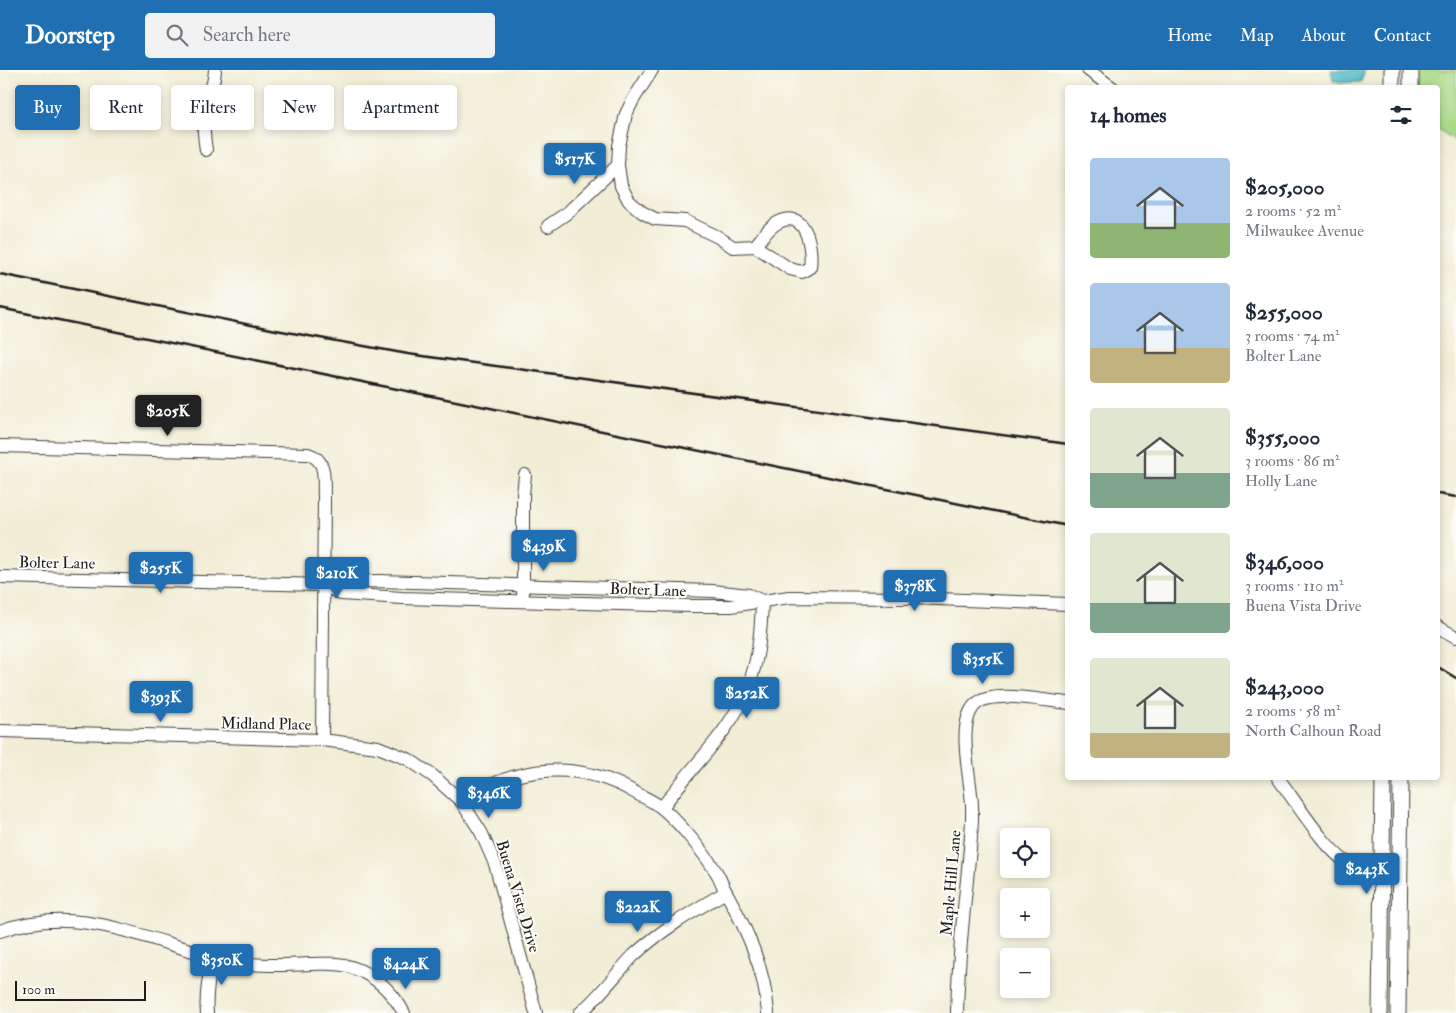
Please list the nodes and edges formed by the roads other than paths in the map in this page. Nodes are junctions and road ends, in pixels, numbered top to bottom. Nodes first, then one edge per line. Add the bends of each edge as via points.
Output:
1 (214, 70) edge
2 (652, 70) edge
3 (1088, 70) edge
4 (1392, 70) edge
5 (1411, 70) edge
6 (1109, 85) edge
7 (1392, 85) edge
8 (1411, 85) edge
9 (206, 150) dead end
10 (618, 164) junction
11 (548, 226) dead end
12 (755, 246) junction
13 (0, 446) edge
14 (526, 475) dead end
15 (0, 577) edge
16 (324, 585) junction
17 (523, 585) junction
18 (523, 601) junction
19 (762, 601) junction
20 (1065, 604) edge
21 (1440, 628) edge
22 (1456, 637) edge
23 (1065, 703) edge
24 (0, 732) edge
25 (322, 740) junction
26 (1280, 780) edge
27 (1383, 780) edge
28 (1401, 780) edge
29 (461, 801) junction
30 (662, 808) junction
31 (1382, 868) junction
32 (1400, 868) junction
33 (726, 892) junction
34 (0, 931) edge
35 (213, 958) junction
36 (207, 1013) edge
37 (404, 1013) edge
38 (536, 1013) edge
39 (580, 1013) edge
40 (768, 1013) edge
41 (957, 1013) edge
42 (1380, 1013) edge
43 (1398, 1013) edge

1 - 9 street via 214,82 204,116
2 - 10 street via 626,114
3 - 6 street
4 - 7 main road
5 - 8 main road
10 - 11 street via 567,213
10 - 12 street via 621,186 642,212 654,219 685,222 733,247
12 - 12 street via 774,225 794,220 804,227 810,240 810,267 802,272 790,269
13 - 16 street via 316,456 323,470
14 - 17 street
15 - 16 street, Bolter Lane
16 - 17 street, Bolter Lane via 351,580
16 - 18 street, Bolter Lane via 341,594
16 - 25 street
17 - 18 street
17 - 19 street, Bolter Lane via 712,591 749,595
18 - 19 street, Bolter Lane via 731,606
19 - 20 street, Bolter Lane via 789,597 898,598
19 - 30 street via 756,663 742,699 718,738
21 - 22 street
23 - 41 street, Maple Hill Lane via 999,697 983,699 976,703 967,717 965,735 972,805
24 - 25 street, Midland Place
25 - 29 street, Buena Vista Drive via 394,752 433,776
26 - 31 street via 1335,853 1349,864
27 - 31 main road
28 - 32 main road
29 - 30 street via 521,774 567,771 612,780
29 - 38 street, Buena Vista Drive via 481,832 495,864
30 - 33 street via 707,859
31 - 32 street
31 - 42 main road
32 - 43 main road
33 - 39 street via 653,939
33 - 40 street via 751,942
34 - 35 street via 25,924 79,922 115,928
35 - 36 street
35 - 37 street via 264,965 342,964 383,985

